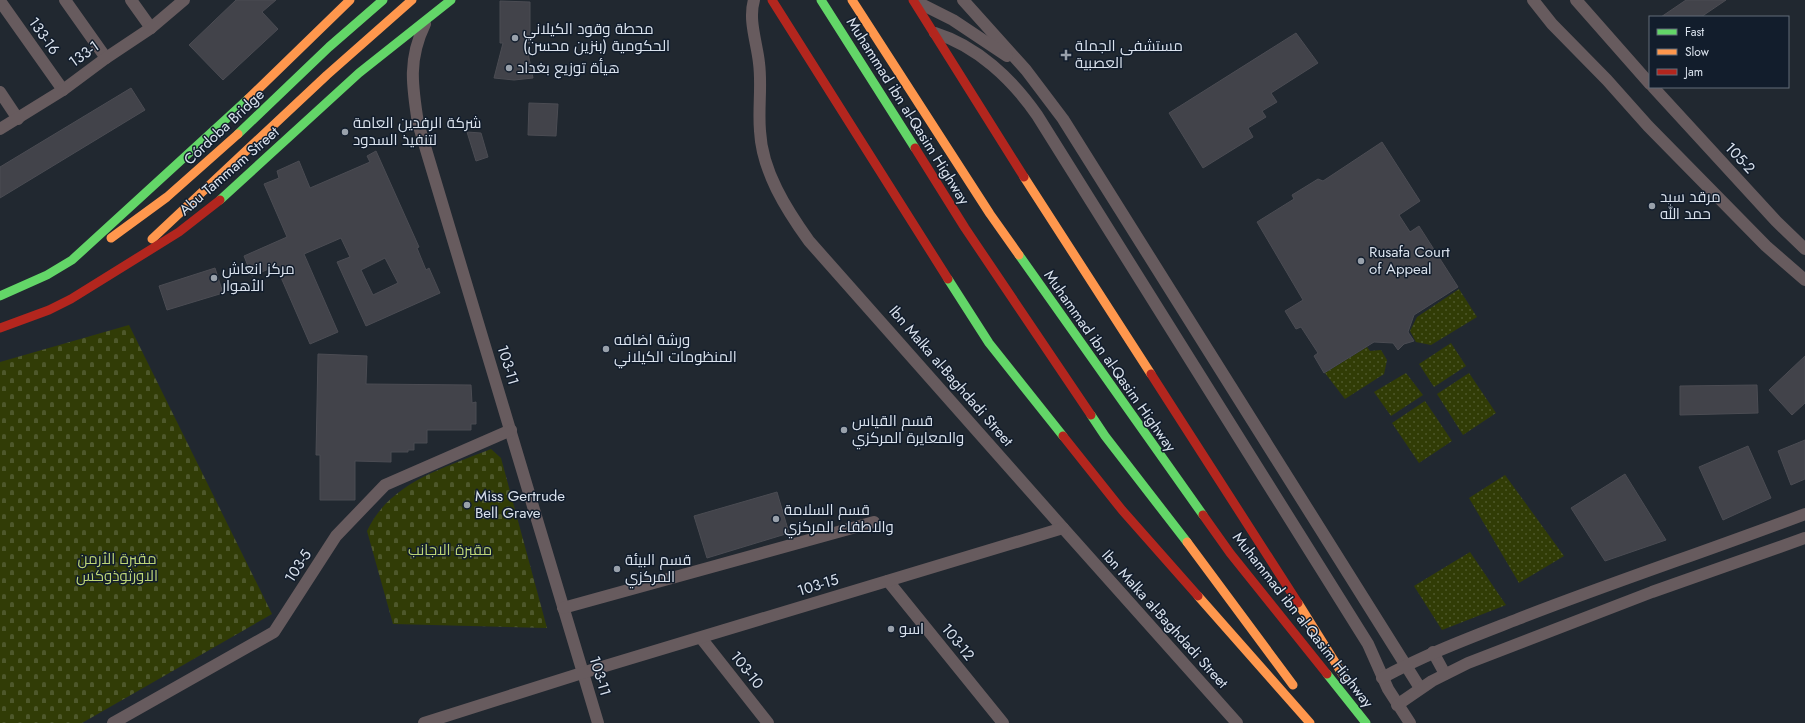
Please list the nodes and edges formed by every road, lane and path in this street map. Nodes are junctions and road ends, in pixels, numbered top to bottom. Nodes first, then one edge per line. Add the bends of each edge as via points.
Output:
1 (65, 0) edge
2 (130, 0) edge
3 (184, 0) edge
4 (350, 0) edge
5 (383, 0) edge
6 (412, 0) edge
7 (452, 0) edge
8 (754, 0) edge
9 (772, 0) edge
10 (821, 0) edge
11 (852, 0) edge
12 (913, 0) edge
13 (963, 0) edge
14 (1533, 0) edge
15 (1576, 0) edge
16 (0, 1) edge
17 (429, 16) junction
18 (151, 28) junction
19 (934, 32) junction
20 (106, 58) junction
21 (1026, 70) junction
22 (1649, 83) edge
23 (1654, 88) edge
24 (63, 90) junction
25 (0, 92) edge
26 (18, 119) junction
27 (0, 129) edge
28 (1805, 249) edge
29 (72, 260) junction
30 (116, 271) junction
31 (1805, 280) edge
32 (0, 296) edge
33 (0, 328) edge
34 (511, 430) junction
35 (1805, 514) edge
36 (874, 522) dead end
37 (1063, 528) junction
38 (1805, 538) edge
39 (1698, 554) junction
40 (1705, 574) junction
41 (888, 581) junction
42 (563, 608) junction
43 (701, 638) junction
44 (1433, 652) junction
45 (1405, 665) junction
46 (582, 673) junction
47 (1445, 674) junction
48 (1382, 678) junction
49 (1348, 683) dead end
50 (1420, 688) junction
51 (1298, 691) dead end
52 (1356, 696) dead end
53 (1397, 705) junction
54 (113, 723) edge
55 (424, 723) edge
56 (598, 723) edge
57 (768, 723) edge
58 (1004, 723) edge
59 (1237, 723) edge
60 (1310, 723) edge
61 (1366, 723) edge
62 (1374, 723) edge
63 (1410, 723) edge

1 - 20 street
2 - 18 street
3 - 18 street, 133-1
4 - 29 main road
5 - 29 main road, Córdoba Bridge via 164,199 120,232
6 - 30 main road via 363,42
7 - 17 main road, Abu Tammam Street
8 - 37 street, Ibn Malka al-Baghdadi Street via 752,18 760,74 760,132 764,155 772,178 793,219 809,241
9 - 60 main road via 989,343 1122,510
10 - 51 main road, Muhammad ibn al-Qasim Highway via 965,228 1105,436
11 - 61 main road, Muhammad ibn al-Qasim Highway via 990,214 1132,417 1230,553
12 - 19 main road
12 - 21 street via 953,20
13 - 21 street
14 - 31 street via 1552,24 1648,126 1766,246
15 - 22 street
16 - 24 street, 133-16
17 - 30 main road, Abu Tammam Street via 333,96 221,200 159,246
17 - 34 street, 103-11 via 418,40 412,63 418,123
18 - 20 street, 133-1
19 - 48 street via 951,38 981,57 1008,80 1033,108 1366,640
19 - 49 main road via 1088,278 1242,514
20 - 24 street, 133-1
21 - 45 street via 1067,126
23 - 28 street, 105-2
24 - 26 street, 133-1
25 - 26 street
26 - 27 street, 133-1
29 - 32 main road via 47,275
30 - 33 main road, Abu Tammam Street via 66,302
34 - 42 street, 103-11
34 - 54 street, 103-5 via 385,485 336,536 274,632
35 - 39 street
36 - 42 street
37 - 41 street, 103-15
37 - 59 street, Ibn Malka al-Baghdadi Street
38 - 40 street
39 - 40 street
39 - 44 street via 1604,586
40 - 47 street via 1622,603
41 - 43 street, 103-15
41 - 58 street, 103-12
42 - 46 street, 103-11
43 - 46 street, 103-15
43 - 57 street, 103-10
44 - 45 street
44 - 47 street
45 - 48 street
45 - 50 street
46 - 55 street, 103-15
46 - 56 street, 103-11
47 - 50 street
48 - 53 street
50 - 53 street
52 - 62 main road
53 - 63 street

